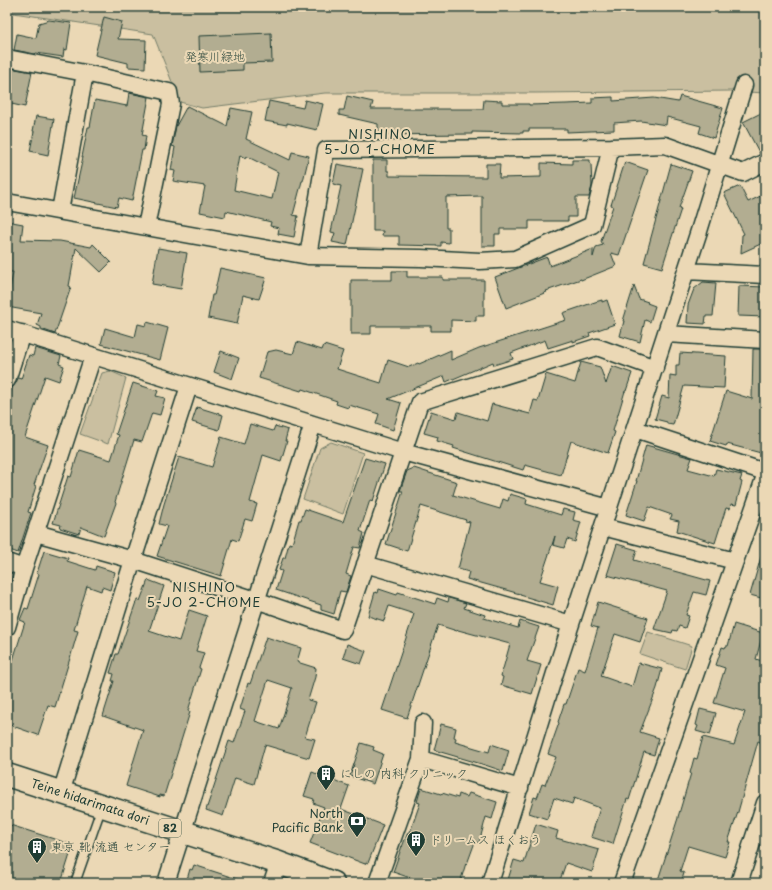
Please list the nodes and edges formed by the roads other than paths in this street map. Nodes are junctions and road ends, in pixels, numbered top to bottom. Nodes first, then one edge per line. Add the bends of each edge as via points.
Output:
1 (7, 58) edge
2 (85, 73) junction
3 (744, 85) dead end
4 (612, 147) junction
5 (765, 162) edge
6 (719, 164) junction
7 (7, 202) edge
8 (60, 211) junction
9 (146, 227) junction
10 (308, 256) junction
11 (686, 271) junction
12 (765, 275) edge
13 (7, 329) edge
14 (22, 334) junction
15 (666, 334) junction
16 (765, 340) edge
17 (93, 356) junction
18 (655, 368) junction
19 (7, 380) edge
20 (189, 386) junction
21 (313, 424) junction
22 (635, 429) junction
23 (403, 452) junction
24 (765, 472) edge
25 (765, 476) edge
26 (609, 508) junction
27 (603, 527) junction
28 (36, 532) junction
29 (133, 560) junction
30 (735, 561) junction
31 (7, 562) edge
32 (365, 564) junction
33 (24, 568) junction
34 (256, 600) junction
35 (571, 624) junction
36 (7, 627) edge
37 (424, 723) dead end
38 (421, 759) junction
39 (7, 775) edge
40 (520, 788) junction
41 (61, 793) junction
42 (765, 803) edge
43 (102, 806) junction
44 (182, 832) junction
45 (275, 873) edge
46 (75, 883) edge
47 (166, 883) edge
48 (333, 883) edge
49 (377, 883) edge
50 (490, 883) edge
51 (622, 883) edge
52 (739, 883) edge

1 - 2 street
2 - 8 street
2 - 9 street via 169,92 171,104
3 - 6 street
4 - 6 street via 666,145
4 - 10 street via 592,225 515,259 480,261
4 - 10 street via 326,150
5 - 6 street via 743,173
6 - 11 street
7 - 8 street
8 - 9 street
9 - 10 street
11 - 12 street
11 - 15 street
13 - 14 street
14 - 17 street
14 - 19 street
15 - 16 street
15 - 18 street
17 - 20 street
17 - 28 street
18 - 22 street
18 - 23 street via 597,346 420,402
20 - 21 street
20 - 29 street
21 - 23 street
21 - 34 street
22 - 24 street
22 - 26 street
23 - 26 street
23 - 32 street
25 - 30 street
26 - 27 street
27 - 30 street
27 - 35 street
28 - 29 street
28 - 33 street
29 - 34 street
29 - 41 street
30 - 51 street
31 - 33 street
32 - 34 street via 343,630
32 - 35 street
33 - 36 street
34 - 44 street
35 - 40 street
37 - 38 street
38 - 40 street
38 - 49 street
39 - 41 main road, Teine hidarimata dori / 82
40 - 50 street
41 - 43 main road, Teine hidarimata dori / 82
42 - 52 street
43 - 44 main road, Teine hidarimata dori / 82
43 - 46 lane
44 - 45 main road, Teine hidarimata dori / 82
44 - 47 street
45 - 48 main road, Teine hidarimata dori / 82

